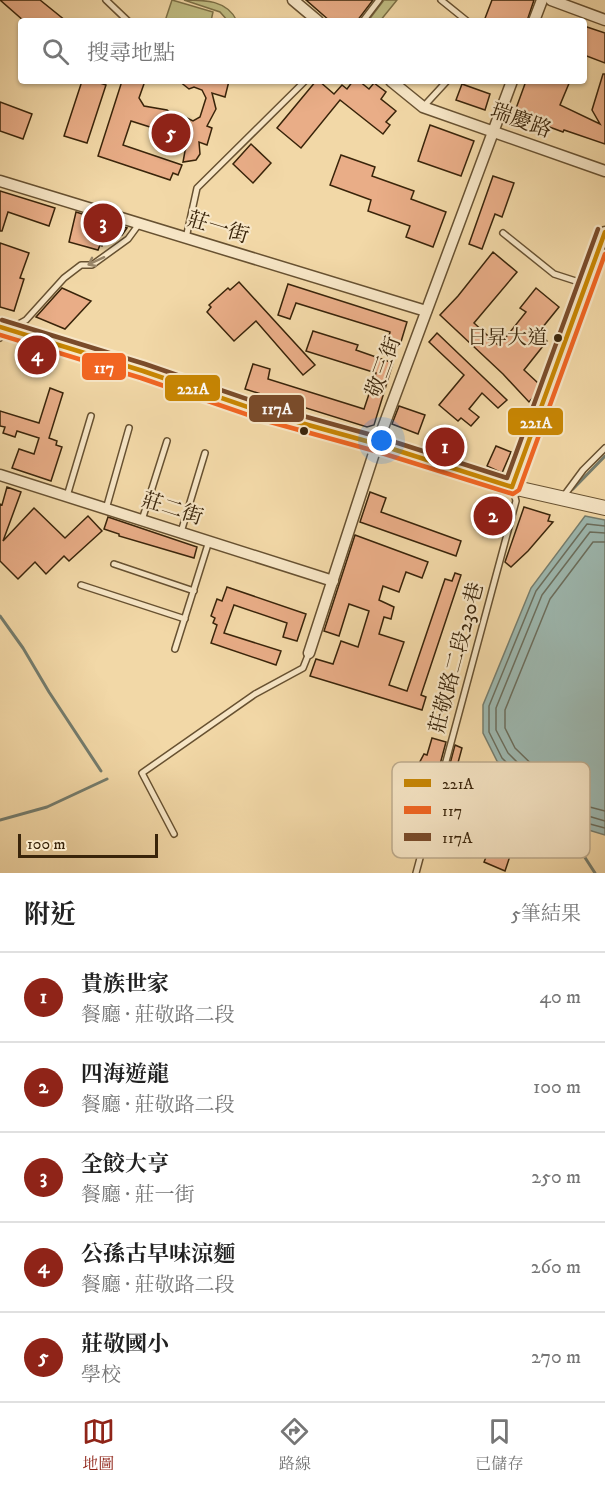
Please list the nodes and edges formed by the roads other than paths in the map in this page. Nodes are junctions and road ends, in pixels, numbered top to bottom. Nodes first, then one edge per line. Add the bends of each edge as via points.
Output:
1 (106, 0) edge
2 (293, 0) edge
3 (379, 0) edge
4 (441, 0) edge
5 (542, 0) edge
6 (551, 0) edge
7 (125, 18) edge
8 (314, 18) edge
9 (365, 18) edge
10 (463, 18) edge
11 (535, 18) edge
12 (605, 20) edge
13 (302, 84) edge
14 (396, 84) edge
15 (445, 84) edge
16 (511, 84) edge
17 (423, 107) junction
18 (494, 132) junction
19 (605, 171) edge
20 (0, 181) edge
21 (139, 224) junction
22 (605, 232) edge
23 (503, 233) dead end
24 (186, 238) junction
25 (585, 284) junction
26 (426, 311) junction
27 (3, 332) edge
28 (91, 416) dead end
29 (129, 428) dead end
30 (167, 441) dead end
31 (377, 444) junction
32 (605, 448) edge
33 (205, 453) dead end
34 (0, 475) edge
35 (512, 487) junction
36 (67, 496) junction
37 (562, 498) junction
38 (605, 508) edge
39 (106, 509) junction
40 (142, 520) junction
41 (181, 532) junction
42 (209, 541) junction
43 (114, 564) dead end
44 (333, 580) junction
45 (81, 585) dead end
46 (194, 591) junction
47 (185, 619) junction
48 (175, 649) dead end
49 (309, 653) joint
50 (446, 762) edge
51 (174, 834) dead end
52 (420, 858) edge
53 (416, 873) edge

1 - 7 lane
2 - 8 street
3 - 9 lane
4 - 10 lane
5 - 11 street
6 - 12 street
13 - 24 lane via 197,188
14 - 17 street
15 - 17 lane
16 - 18 street, 敬三街
17 - 18 street, 瑞慶路
18 - 19 street, 瑞慶路
18 - 26 street, 敬三街
20 - 21 street, 莊一街
21 - 24 street, 莊一街
21 -> 27 lane via 128,239 92,265 81,265 26,320
22 - 25 street
23 - 25 lane via 554,274
24 - 26 street, 莊一街
25 - 35 street
26 - 31 street, 敬三街
27 - 31 street
28 - 36 lane
29 - 39 lane
30 - 40 lane
31 - 35 street
31 - 44 street, 敬三街
32 - 37 lane
33 - 41 lane
34 - 36 street, 莊二街
35 - 37 street
35 - 50 lane, 莊敬路二段230巷 via 516,501
36 - 39 street, 莊二街
37 - 38 street
39 - 40 street, 莊二街
40 - 41 street, 莊二街
41 - 42 street, 莊二街
42 - 44 street, 莊二街
42 - 46 lane
43 - 46 lane
44 - 49 street, 敬三街
45 - 47 lane
46 - 47 lane
47 - 48 lane
49 - 51 lane via 303,668 255,694 142,772
52 - 53 lane, 莊敬路二段230巷

